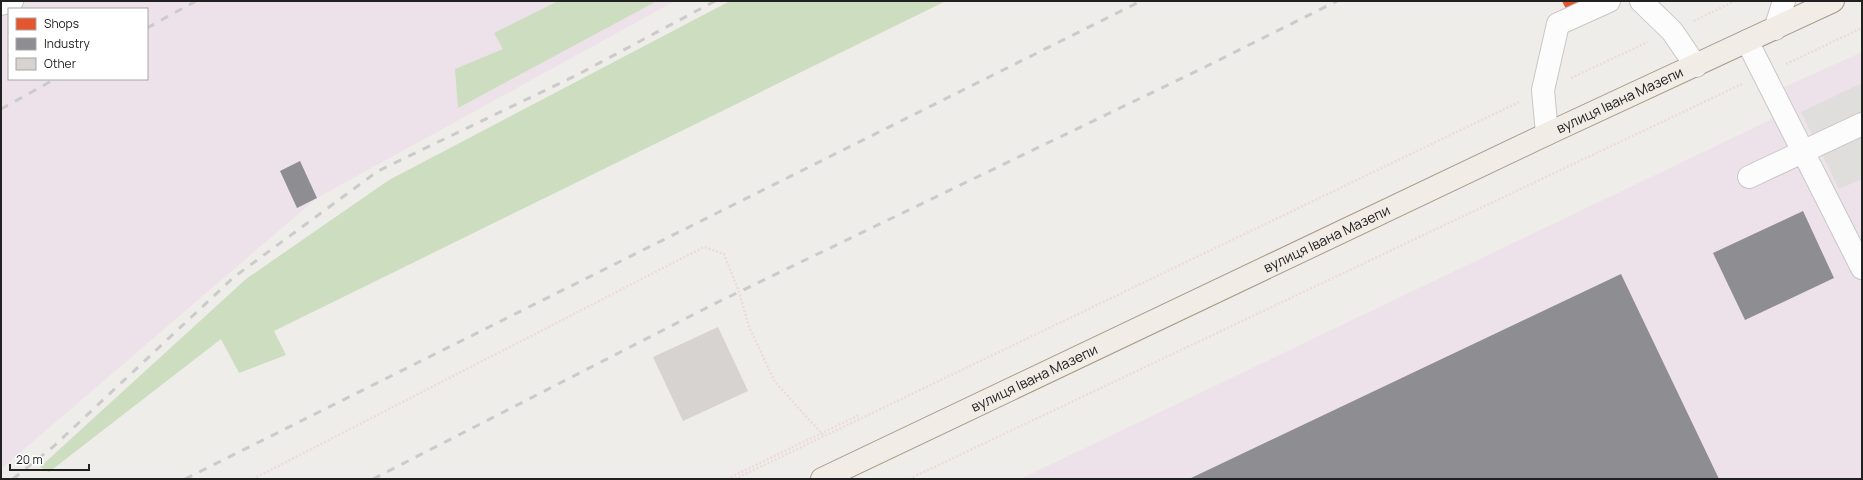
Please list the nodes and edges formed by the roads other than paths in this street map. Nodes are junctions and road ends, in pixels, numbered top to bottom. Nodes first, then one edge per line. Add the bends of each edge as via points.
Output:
1 (12, 1) edge
2 (1609, 1) edge
3 (1641, 1) edge
4 (1784, 1) edge
5 (1833, 1) edge
6 (1, 4) edge
7 (1775, 29) junction
8 (1747, 41) junction
9 (1696, 66) junction
10 (1862, 124) edge
11 (1547, 134) junction
12 (1802, 152) junction
13 (1749, 177) dead end
14 (1862, 268) edge
15 (822, 479) edge

1 - 6 lane
2 - 11 lane via 1558,24 1543,90
3 - 9 lane via 1672,31
4 - 7 lane
5 - 7 main road, вулиця Івана Мазепи
7 - 8 main road, вулиця Івана Мазепи
8 - 9 main road, вулиця Івана Мазепи
8 - 12 lane
9 - 11 main road, вулиця Івана Мазепи
10 - 12 lane
11 - 15 main road, вулиця Івана Мазепи
12 - 13 lane
12 - 14 lane

